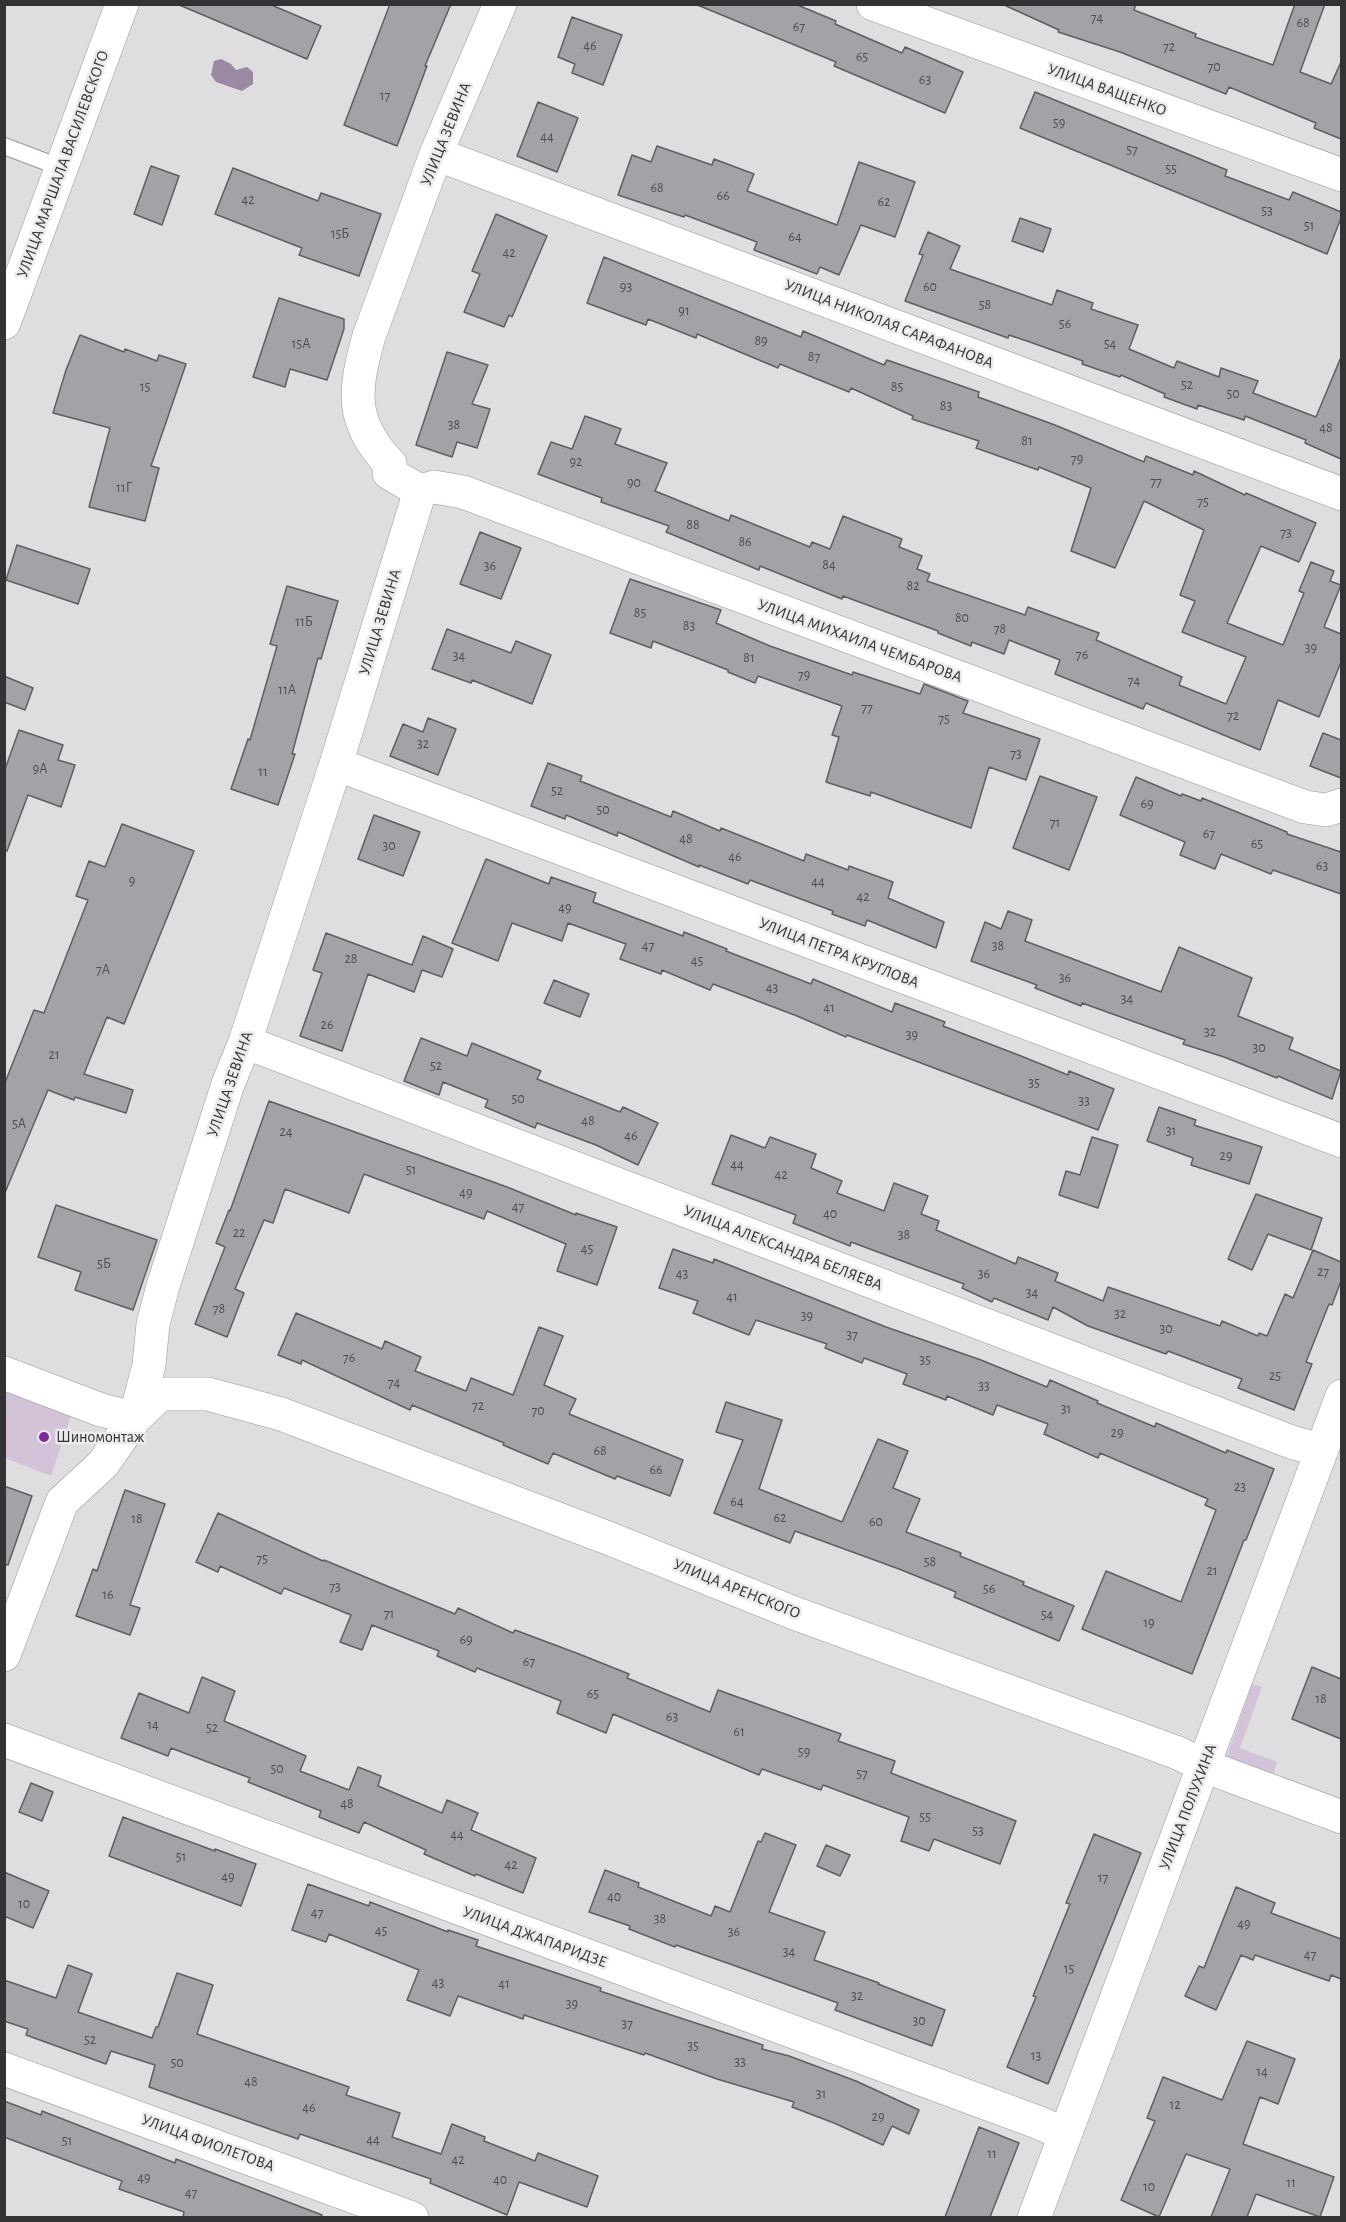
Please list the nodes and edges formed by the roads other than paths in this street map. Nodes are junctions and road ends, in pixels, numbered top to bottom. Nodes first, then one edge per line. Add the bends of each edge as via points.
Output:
1 (122, 4) edge
2 (500, 4) edge
3 (873, 4) edge
4 (4, 146) edge
5 (436, 154) junction
6 (62, 168) junction
7 (1341, 175) edge
8 (4, 323) edge
9 (420, 491) junction
10 (1341, 494) edge
11 (336, 764) junction
12 (1341, 805) edge
13 (245, 1042) junction
14 (1341, 1141) edge
15 (4, 1372) edge
16 (1341, 1396) edge
17 (135, 1418) junction
18 (1321, 1450) junction
19 (4, 1655) edge
20 (4, 1740) edge
21 (1203, 1766) junction
22 (1341, 1817) edge
23 (4, 2069) edge
24 (1065, 2134) junction
25 (412, 2217) edge
26 (1034, 2217) edge

1 - 6 street, УЛИЦА МАРШАЛА ВАСИЛЕВСКОГО
2 - 5 street, УЛИЦА ЗЕВИНА
3 - 7 street, УЛИЦА ВАЩЕНКО
4 - 6 lane
5 - 9 street, УЛИЦА ЗЕВИНА via 369,336 360,367 358,401 361,424 390,464 389,473
5 - 10 street, УЛИЦА НИКОЛАЯ САРАФАНОВА
6 - 8 street, УЛИЦА МАРШАЛА ВАСИЛЕВСКОГО
9 - 11 street, УЛИЦА ЗЕВИНА
9 - 12 street, УЛИЦА МИХАИЛА ЧЕМБАРОВА via 434,487 463,492 1305,807 1326,810
11 - 13 street, УЛИЦА ЗЕВИНА
11 - 14 street, УЛИЦА ПЕТРА КРУГЛОВА
13 - 17 street, УЛИЦА ЗЕВИНА via 163,1286
13 - 18 street, УЛИЦА АЛЕКСАНДРА БЕЛЯЕВА via 1282,1439
15 - 17 street via 101,1410
16 - 18 street, УЛИЦА ПОЛУХИНА
17 - 19 street, УЛИЦА ЗЕВИНА via 103,1464 62,1502
17 - 21 street, УЛИЦА АРЕНСКОГО via 160,1394 208,1394 281,1414 794,1613 1178,1753
18 - 21 street, УЛИЦА ПОЛУХИНА
20 - 24 street, УЛИЦА ДЖАПАРИДЗЕ
21 - 22 street, УЛИЦА АРЕНСКОГО
21 - 24 street, УЛИЦА ПОЛУХИНА
23 - 25 street, УЛИЦА ФИОЛЕТОВА
24 - 26 street, УЛИЦА ПОЛУХИНА

